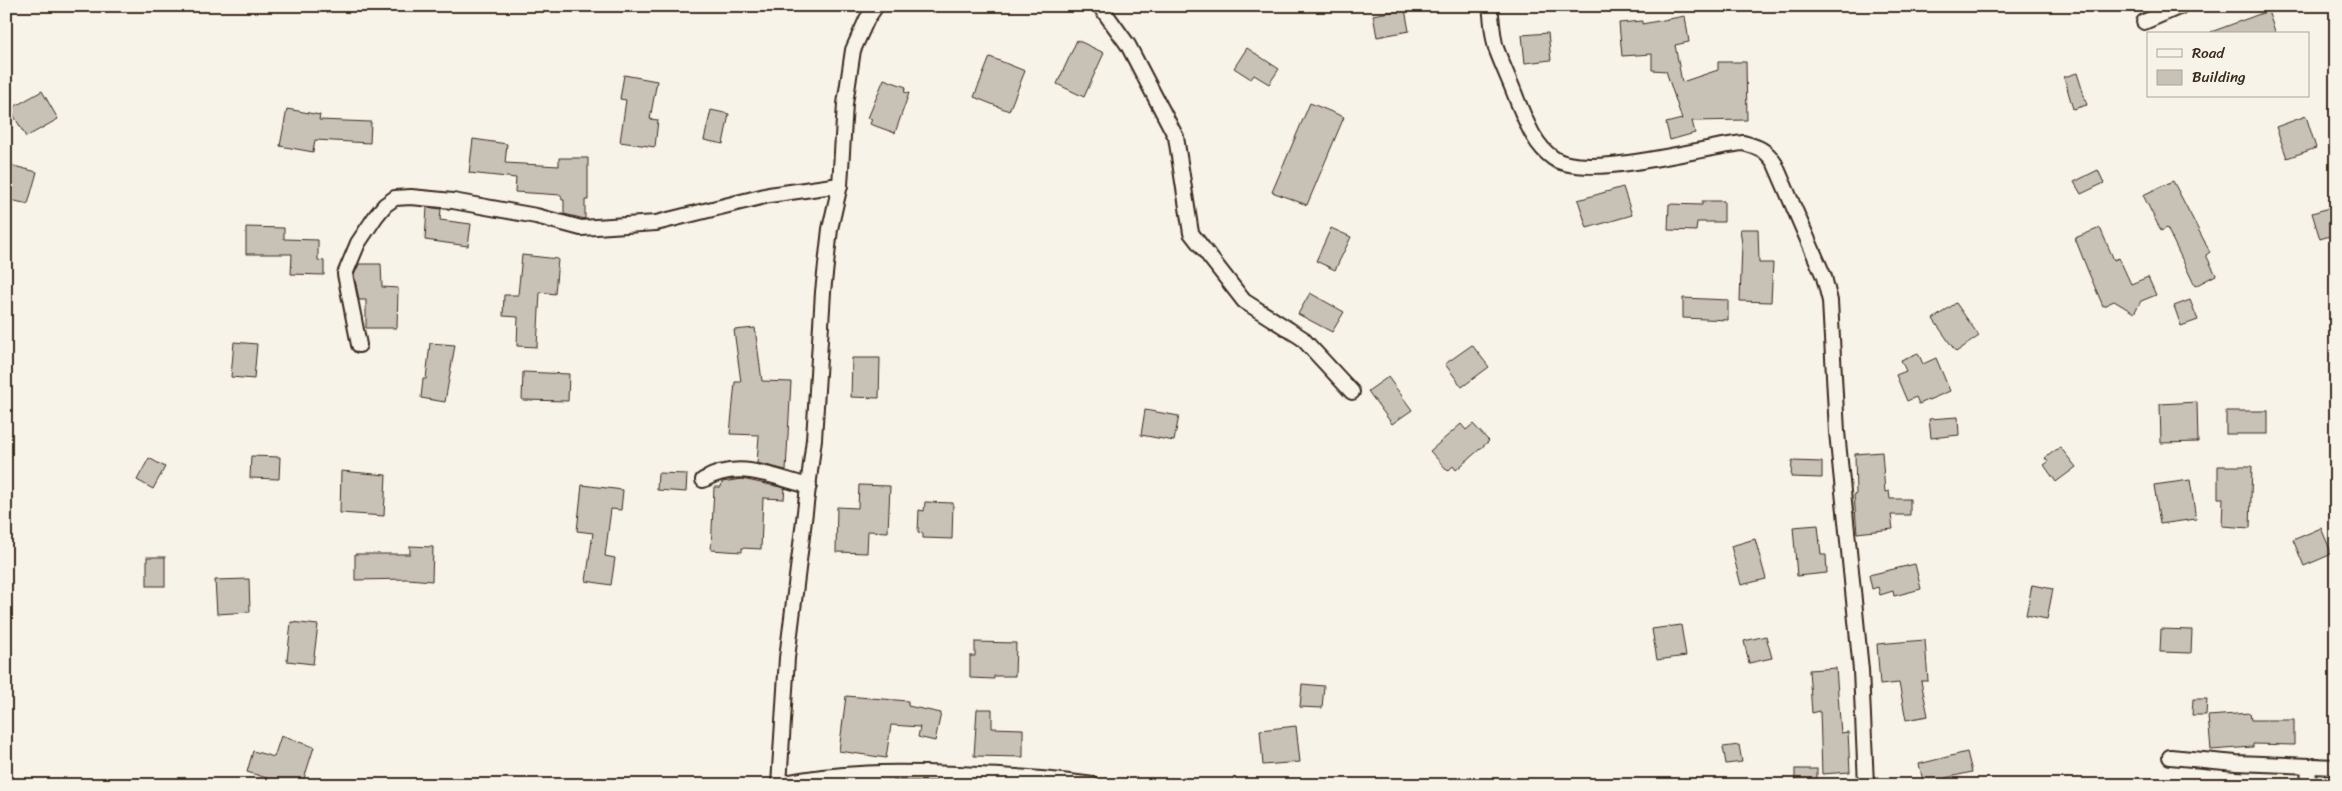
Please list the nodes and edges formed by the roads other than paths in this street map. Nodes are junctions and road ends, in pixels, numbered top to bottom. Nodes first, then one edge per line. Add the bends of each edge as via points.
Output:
1 (876, 6) edge
2 (1100, 6) edge
3 (1490, 6) edge
4 (2181, 6) edge
5 (2144, 22) dead end
6 (840, 184) junction
7 (359, 346) dead end
8 (1352, 392) dead end
9 (703, 480) dead end
10 (808, 486) junction
11 (2170, 757) dead end
12 (2310, 766) junction
13 (2336, 767) edge
14 (779, 784) edge
15 (1093, 785) edge
16 (1866, 785) edge
17 (2308, 785) edge

1 - 6 street via 853,50 845,104
2 - 8 street via 1128,45 1176,137 1191,233 1244,301 1302,338
3 - 16 street via 1496,47 1526,121 1539,146 1553,158 1566,164 1591,166 1631,164 1743,143 1768,153 1775,164 1824,277 1830,301 1836,432 1861,670
4 - 5 street
6 - 7 street via 769,195 656,223 581,228 453,201 411,196 395,198 385,205 367,230 345,274
6 - 10 street via 830,229 823,292
9 - 10 street via 734,469
10 - 14 street via 787,658
11 - 12 street
12 - 13 street
12 - 17 street
14 - 15 street via 809,777 894,772 1000,776

